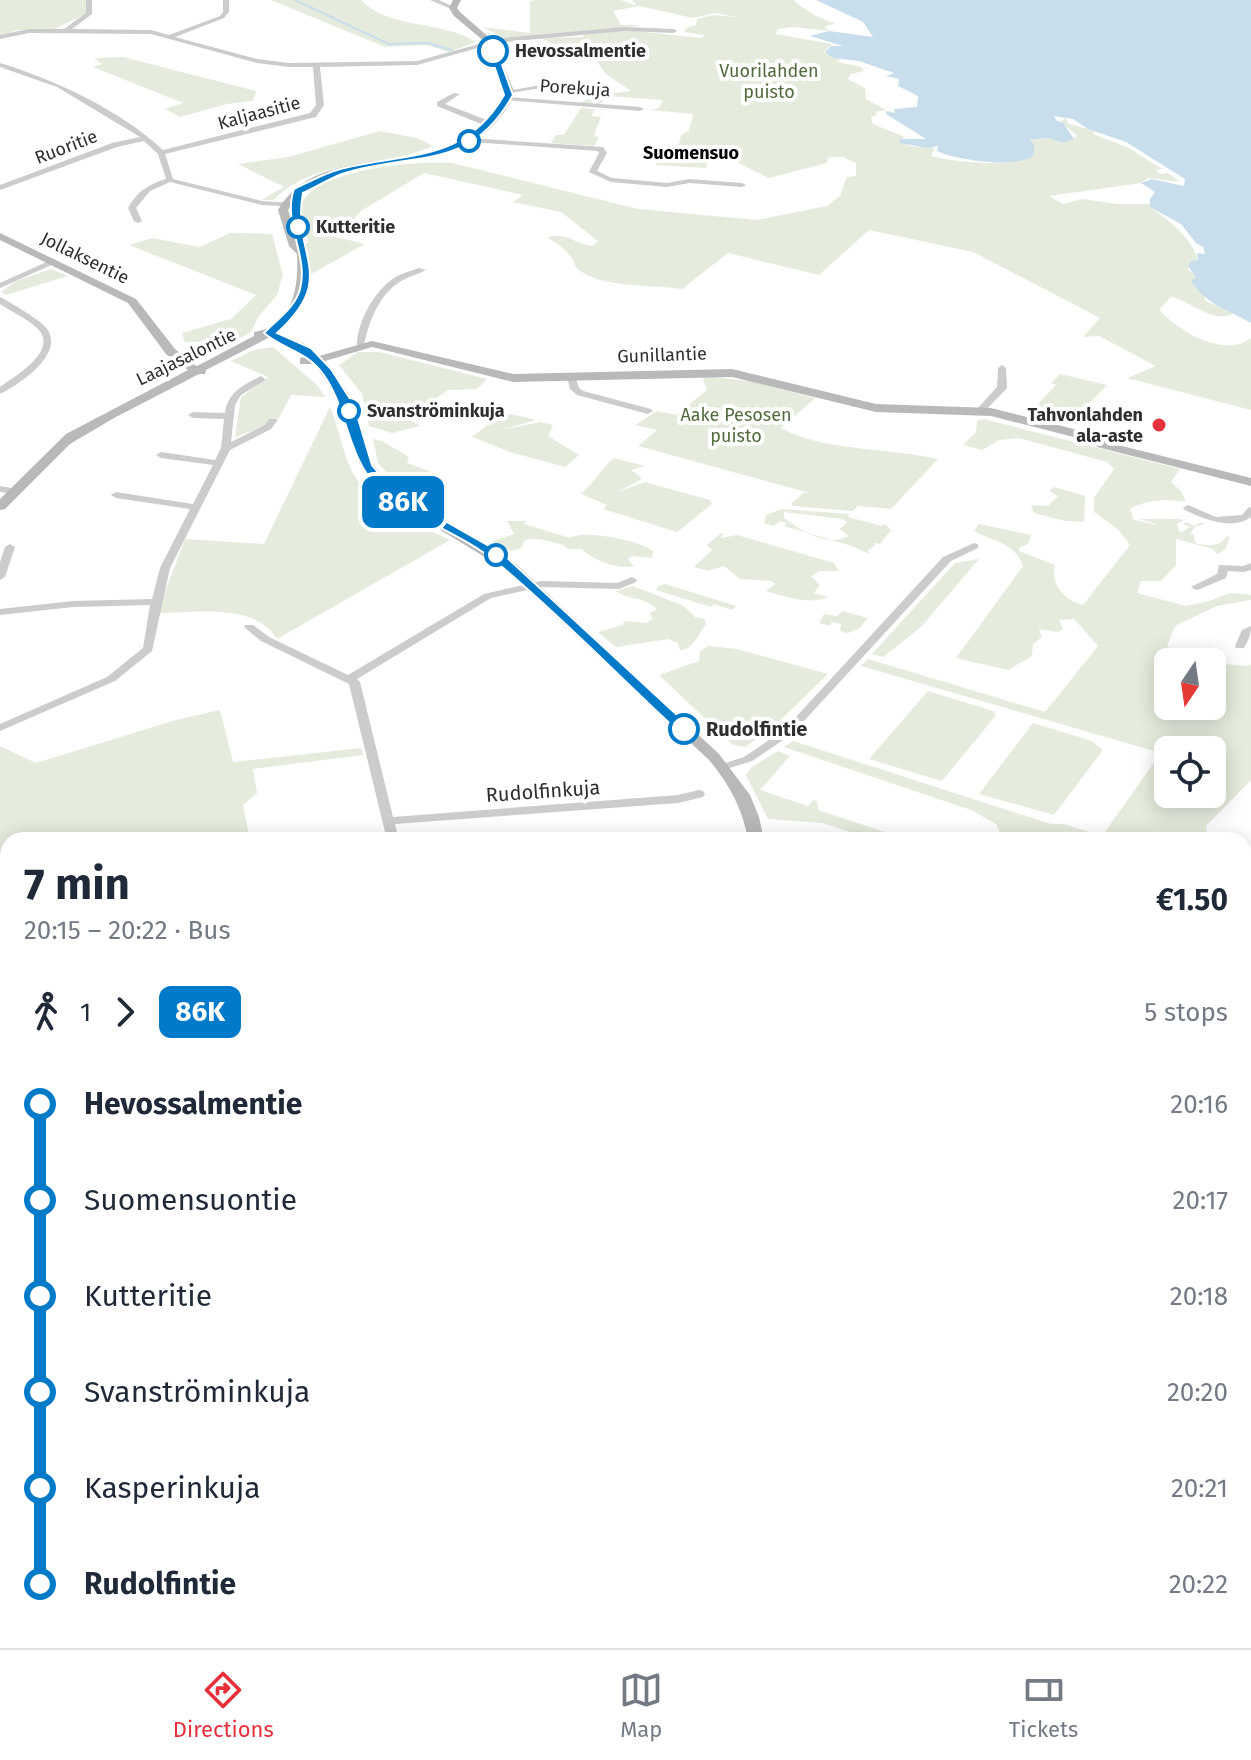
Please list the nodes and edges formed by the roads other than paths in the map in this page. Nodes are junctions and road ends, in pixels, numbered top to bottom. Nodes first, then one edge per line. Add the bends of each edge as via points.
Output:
1 (89, 0) edge
2 (226, 0) edge
3 (433, 0) edge
4 (455, 4) edge
5 (66, 31) junction
6 (674, 31) dead end
7 (171, 36) junction
8 (0, 37) edge
9 (489, 42) junction
10 (316, 64) junction
11 (0, 65) edge
12 (547, 86) dead end
13 (456, 94) dead end
14 (508, 95) junction
15 (640, 109) dead end
16 (489, 124) junction
17 (145, 138) junction
18 (471, 140) junction
19 (161, 153) junction
20 (170, 180) junction
21 (742, 185) dead end
22 (0, 188) edge
23 (289, 205) junction
24 (138, 221) dead end
25 (0, 236) edge
26 (54, 262) junction
27 (422, 270) dead end
28 (0, 286) edge
29 (0, 300) edge
30 (263, 335) junction
31 (360, 345) junction
32 (312, 359) junction
33 (190, 365) junction
34 (1002, 368) dead end
35 (571, 376) junction
36 (261, 379) dead end
37 (0, 391) edge
38 (648, 411) dead end
39 (980, 411) junction
40 (193, 415) dead end
41 (229, 416) junction
42 (272, 421) dead end
43 (226, 448) junction
44 (161, 455) dead end
45 (219, 463) junction
46 (1251, 482) edge
47 (7, 490) edge
48 (116, 495) dead end
49 (0, 506) edge
50 (196, 507) junction
51 (1188, 508) dead end
52 (1251, 510) edge
53 (974, 546) dead end
54 (10, 547) dead end
55 (1251, 566) edge
56 (0, 577) edge
57 (632, 580) dead end
58 (530, 585) junction
59 (1196, 587) dead end
60 (156, 602) junction
61 (0, 612) edge
62 (249, 627) dead end
63 (1251, 629) edge
64 (1240, 646) dead end
65 (349, 679) junction
66 (0, 728) edge
67 (723, 767) junction
68 (699, 794) dead end
69 (390, 821) junction
70 (392, 832) edge
71 (754, 832) edge

1 - 5 street via 89,14
2 - 7 street via 222,17
3 - 4 street
4 - 9 street via 457,14
5 - 7 street
5 - 8 street
6 - 9 street via 625,29
7 - 10 street via 262,62
9 - 10 street via 417,63
9 - 14 street
10 - 19 street, Kaljaasitie via 320,105 313,115
11 - 17 street via 59,86
12 - 14 street
13 - 16 street via 440,104
14 - 15 street, Porekuja
14 - 16 street
16 - 18 street
17 - 19 street
17 - 22 street, Ruoritie
18 - 21 street via 600,149 603,153 593,172 608,180
18 - 23 street via 439,153 340,172 291,195
19 - 20 street
20 - 23 street
20 - 24 street via 150,187 136,201 132,210
23 - 30 street, Laajasalontie via 306,273 305,291
25 - 26 street, Jollaksentie
26 - 28 street
26 - 33 street, Jollaksentie via 132,301
27 - 31 street via 386,289
29 - 37 street via 43,329 48,344 37,362
30 - 32 street
30 - 33 street, Laajasalontie
31 - 32 street, Gunillantie
31 - 35 street, Gunillantie via 381,345 502,376
32 - 58 street via 348,405 366,465 379,482 409,506 484,547
33 - 47 street, Laajasalontie via 63,443
34 - 39 street via 1002,388
35 - 38 street via 580,393
35 - 39 street, Gunillantie via 732,373 876,408
36 - 41 street via 233,398
39 - 46 street, Gunillantie
40 - 41 street
41 - 43 street
42 - 43 street
43 - 45 street
44 - 45 street
45 - 50 street
47 - 49 street, Laajasalontie
48 - 50 street
50 - 60 street via 168,560
51 - 52 street via 1215,520 1245,518
53 - 67 street via 947,559 788,732 748,759
54 - 56 street
55 - 59 street via 1223,567 1222,576
57 - 58 street via 619,586
58 - 65 street via 479,600
58 - 67 street
60 - 61 street
60 - 66 street via 150,645 130,667
62 - 65 street
63 - 64 street
65 - 69 street via 356,686
67 - 71 street via 745,802
68 - 69 street, Rudolfinkuja
69 - 70 street

